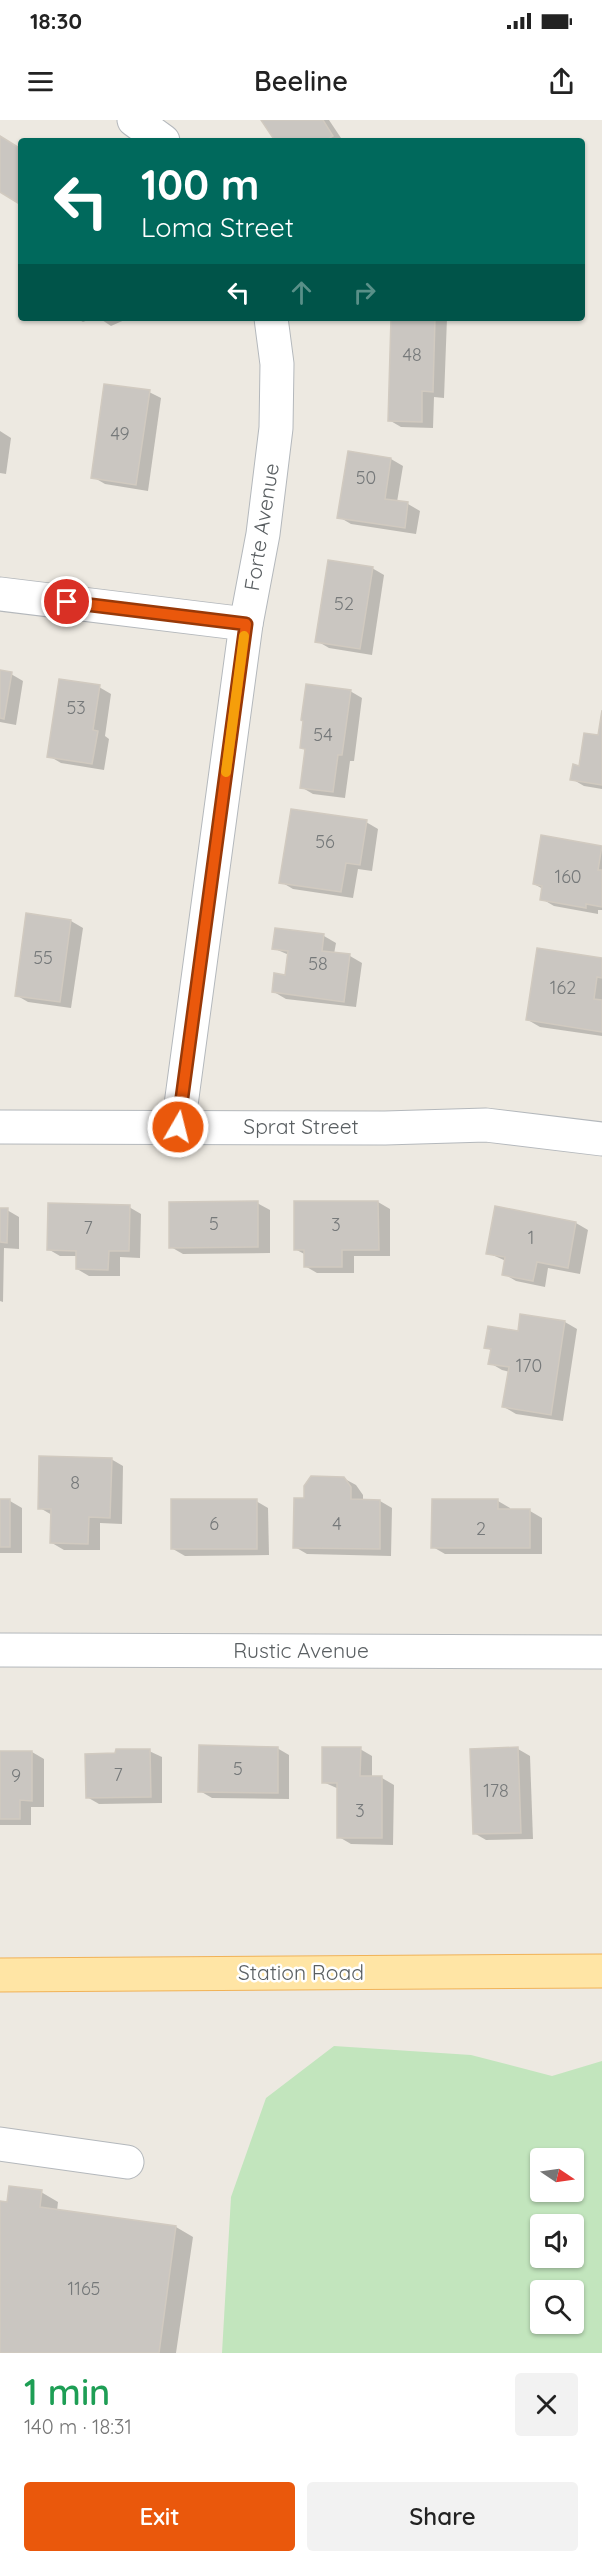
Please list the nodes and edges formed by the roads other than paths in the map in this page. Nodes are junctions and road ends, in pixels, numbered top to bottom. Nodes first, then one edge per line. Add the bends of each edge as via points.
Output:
1 (134, 120) edge
2 (159, 138) edge
3 (272, 321) edge
4 (0, 594) edge
5 (246, 624) junction
6 (0, 1127) edge
7 (178, 1127) junction
8 (602, 1139) edge
9 (0, 1650) edge
10 (602, 1652) edge
11 (602, 1971) edge
12 (0, 1975) edge
13 (0, 2144) edge
14 (127, 2162) dead end

1 - 2 street
3 - 5 street, Forte Avenue via 277,364 276,429
4 - 5 street
5 - 7 street, Forte Avenue
6 - 7 street, Sprat Street
7 - 8 street, Sprat Street via 486,1125
9 - 10 street, Rustic Avenue
11 - 12 main road, Station Road
13 - 14 street

